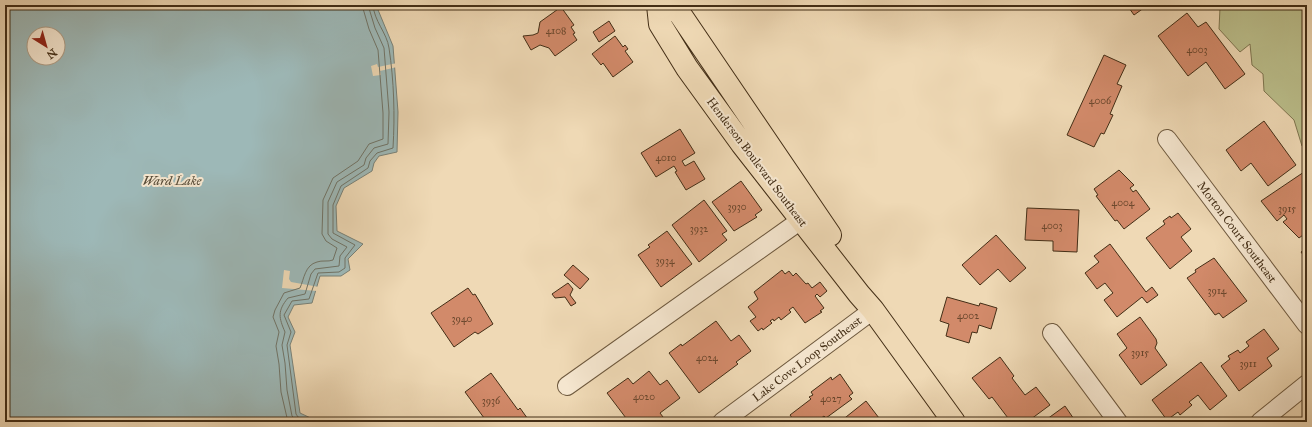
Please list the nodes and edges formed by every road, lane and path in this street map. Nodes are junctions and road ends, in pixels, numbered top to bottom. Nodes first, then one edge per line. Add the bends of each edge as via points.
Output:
1 (658, 5) edge
2 (670, 5) edge
3 (1167, 139) dead end
4 (801, 220) junction
5 (873, 310) junction
6 (1307, 326) edge
7 (1052, 333) dead end
8 (1307, 384) edge
9 (567, 386) dead end
10 (722, 422) edge
11 (954, 422) edge
12 (1118, 422) edge
13 (1260, 422) edge

1 - 4 main road, Henderson Boulevard Southeast via 660,24 687,68
2 - 5 main road, Henderson Boulevard Southeast via 680,14 854,270
3 - 6 street, Morton Court Southeast
4 - 5 main road, Henderson Boulevard Southeast
4 - 9 street
5 - 10 street, Lake Cove Loop Southeast
5 - 11 main road, Henderson Boulevard Southeast
7 - 12 street
8 - 13 street

